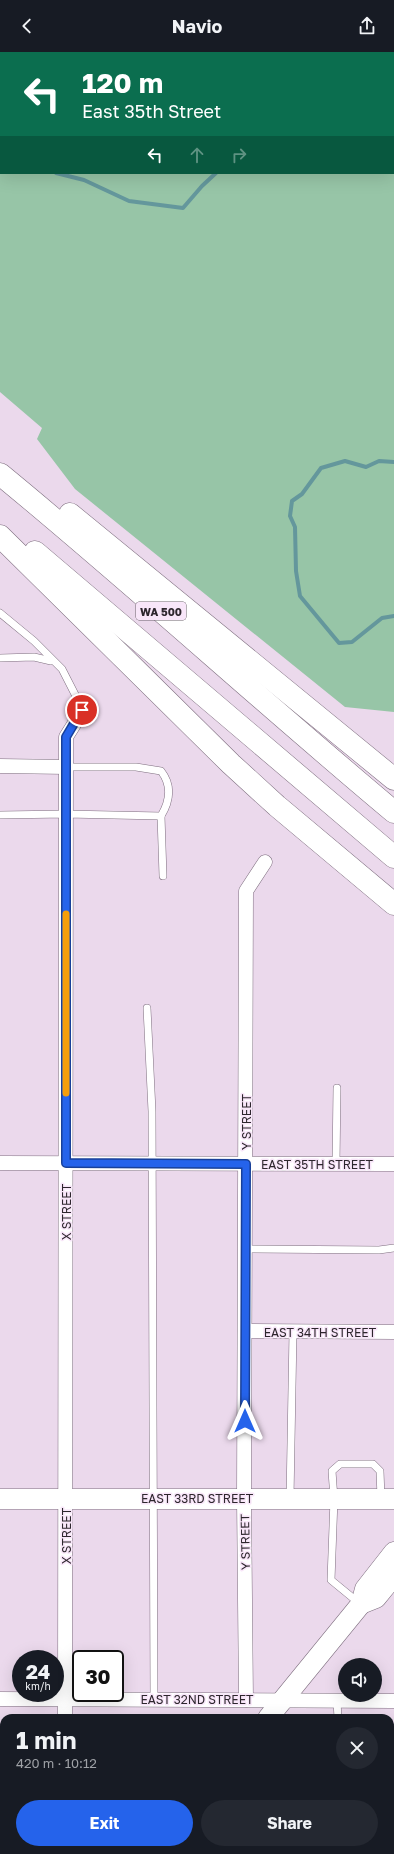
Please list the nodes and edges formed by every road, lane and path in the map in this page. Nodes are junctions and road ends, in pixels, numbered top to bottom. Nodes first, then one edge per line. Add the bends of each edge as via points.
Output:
1 (0, 458) edge
2 (0, 474) edge
3 (0, 523) edge
4 (0, 536) edge
5 (0, 613) edge
6 (0, 658) edge
7 (54, 662) junction
8 (82, 710) joint
9 (0, 766) edge
10 (66, 767) junction
11 (394, 779) edge
12 (394, 812) edge
13 (66, 814) junction
14 (0, 815) edge
15 (161, 816) junction
16 (394, 857) edge
17 (265, 862) dead end
18 (163, 876) dead end
19 (394, 904) edge
20 (147, 1008) dead end
21 (338, 1088) dead end
22 (0, 1163) edge
23 (66, 1163) junction
24 (152, 1164) junction
25 (246, 1164) junction
26 (336, 1164) junction
27 (394, 1164) edge
28 (394, 1248) edge
29 (245, 1249) junction
30 (245, 1332) junction
31 (293, 1332) junction
32 (394, 1332) edge
33 (66, 1498) junction
34 (154, 1498) junction
35 (244, 1498) junction
36 (0, 1499) edge
37 (290, 1499) junction
38 (334, 1499) junction
39 (388, 1499) edge
40 (394, 1552) edge
41 (394, 1576) edge
42 (361, 1604) junction
43 (0, 1699) edge
44 (66, 1699) junction
45 (154, 1699) junction
46 (246, 1700) junction
47 (283, 1700) junction
48 (382, 1701) edge
49 (394, 1701) edge
50 (338, 1702) joint
51 (66, 1714) edge
52 (271, 1714) edge
53 (338, 1714) edge

1 - 11 highway
2 - 12 highway, WA 500
3 - 16 highway, WA 500
4 - 19 highway via 231,764
5 - 7 lane via 34,641
6 - 7 lane via 34,657
7 - 8 lane via 62,670
8 - 10 street, X STREET via 66,737
9 - 10 street
10 - 13 street, X STREET
10 - 15 lane via 136,767 161,771 168,781 167,806
13 - 14 lane
13 - 15 lane
13 - 23 street, X STREET
15 - 18 lane
17 - 25 street, Y STREET via 246,891
20 - 24 lane
21 - 26 lane
22 - 23 street, EAST 35TH STREET
23 - 24 street, EAST 35TH STREET
23 - 33 street, X STREET
24 - 25 street, EAST 35TH STREET
24 - 34 lane
25 - 26 street, EAST 35TH STREET
25 - 29 street, Y STREET
26 - 27 street, EAST 35TH STREET
28 - 29 lane
29 - 30 street, Y STREET
30 - 31 street, EAST 34TH STREET
30 - 35 street, Y STREET
31 - 32 street, EAST 34TH STREET
31 - 37 lane
33 - 34 street, EAST 33RD STREET
33 - 36 street, EAST 33RD STREET
33 - 44 street, X STREET
34 - 35 street, EAST 33RD STREET
34 - 45 lane
35 - 37 street, EAST 33RD STREET
35 - 46 street, Y STREET
37 - 38 street, EAST 33RD STREET
38 - 39 street, EAST 33RD STREET
38 - 39 lane via 332,1471 340,1464 373,1464 380,1471
38 - 42 lane via 331,1580
40 - 42 street via 364,1589
41 - 42 street via 376,1598
42 - 47 street
43 - 44 street, EAST 32ND STREET
44 - 45 street, EAST 32ND STREET
44 - 51 street, X STREET
45 - 46 street, EAST 32ND STREET
46 - 47 street, EAST 32ND STREET
47 - 50 street, EAST 32ND STREET
47 - 52 street
48 - 49 street, EAST 32ND STREET
50 - 53 lane

